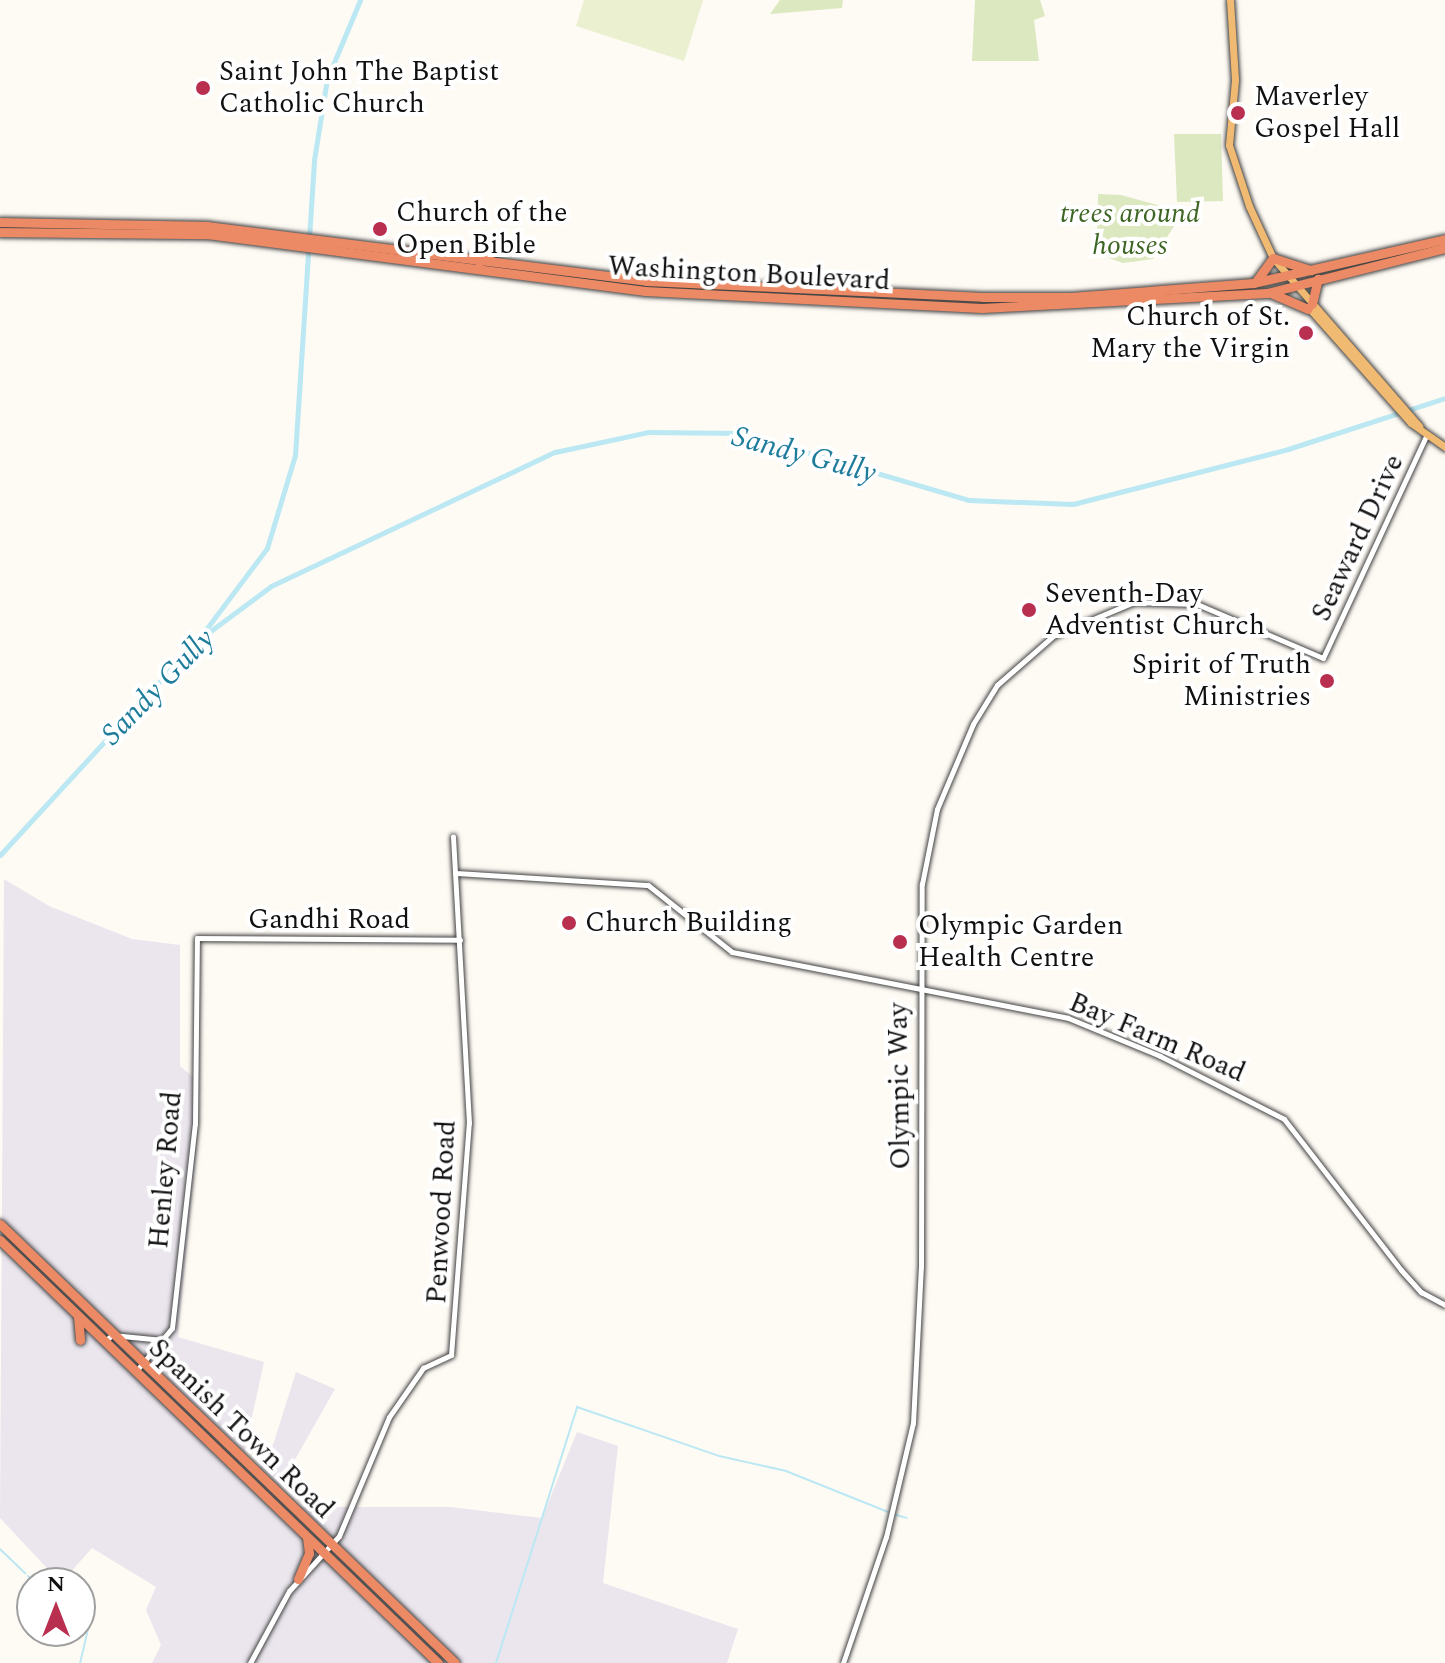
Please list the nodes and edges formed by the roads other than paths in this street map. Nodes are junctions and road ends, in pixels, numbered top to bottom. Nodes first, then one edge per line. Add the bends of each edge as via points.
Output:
1 (1230, 0) edge
2 (0, 222) edge
3 (0, 232) edge
4 (1445, 239) edge
5 (298, 242) junction
6 (327, 246) junction
7 (1445, 248) edge
8 (1273, 258) junction
9 (467, 262) junction
10 (518, 269) junction
11 (1318, 275) junction
12 (1292, 281) junction
13 (1253, 283) junction
14 (1267, 293) junction
15 (1310, 306) junction
16 (1428, 433) junction
17 (1445, 447) edge
18 (1323, 658) joint
19 (453, 836) dead end
20 (455, 873) junction
21 (197, 938) joint
22 (460, 940) junction
23 (919, 987) junction
24 (0, 1224) edge
25 (0, 1240) edge
26 (1445, 1305) edge
27 (77, 1315) junction
28 (108, 1338) junction
29 (80, 1340) dead end
30 (164, 1340) junction
31 (139, 1367) junction
32 (197, 1416) junction
33 (240, 1473) junction
34 (307, 1536) junction
35 (328, 1550) junction
36 (298, 1579) junction
37 (250, 1663) edge
38 (438, 1663) edge
39 (455, 1663) edge
40 (843, 1663) edge

1 - 8 main road via 1235,80 1229,145
2 - 5 highway, Washington Boulevard via 160,223
3 - 5 highway, Washington Boulevard via 153,231
4 - 11 highway, Washington Boulevard
5 - 6 highway, Washington Boulevard
6 - 9 highway, Washington Boulevard
6 - 14 highway, Washington Boulevard via 488,275 766,300 982,308
7 - 11 highway, Washington Boulevard
8 - 11 highway
8 - 12 main road
8 - 13 highway via 1269,271
9 - 10 highway, Washington Boulevard
9 - 10 highway via 488,261 497,249 503,263
10 - 13 highway, Washington Boulevard via 751,290 983,297
11 - 12 highway, Washington Boulevard
11 - 15 highway
12 - 13 highway, Washington Boulevard
12 - 14 highway, Washington Boulevard
12 - 15 main road
14 - 15 highway
15 - 16 main road
16 - 17 main road
16 - 18 street, Seaward Drive
18 - 23 street, Olympic Way via 1197,604 1151,601 1091,616 1031,653 980,710 937,809 922,884
19 - 20 street, Penwood Road
20 - 22 street, Penwood Road
20 - 23 street, Bay Farm Road via 648,885 722,948
21 - 22 street, Gandhi Road
21 - 30 street, Henley Road via 195,1124 172,1328
22 - 35 street, Penwood Road via 469,1123 451,1355 423,1368 389,1417
23 - 26 street, Bay Farm Road via 1068,1018 1284,1119 1401,1270 1421,1292
23 - 40 street, Olympic Way via 921,1227 913,1423 886,1537
24 - 28 highway, Spanish Town Road
25 - 27 highway, Spanish Town Road
27 - 28 highway, Spanish Town Road
27 - 29 highway
28 - 30 street
28 - 31 highway, Spanish Town Road
30 - 31 street
31 - 32 highway, Spanish Town Road
31 - 33 highway, Spanish Town Road
32 - 33 highway
32 - 35 highway, Spanish Town Road
33 - 34 highway, Spanish Town Road
34 - 35 highway, Spanish Town Road
34 - 36 highway via 309,1553
35 - 36 street
35 - 38 highway, Spanish Town Road
35 - 39 highway, Spanish Town Road
36 - 37 street

